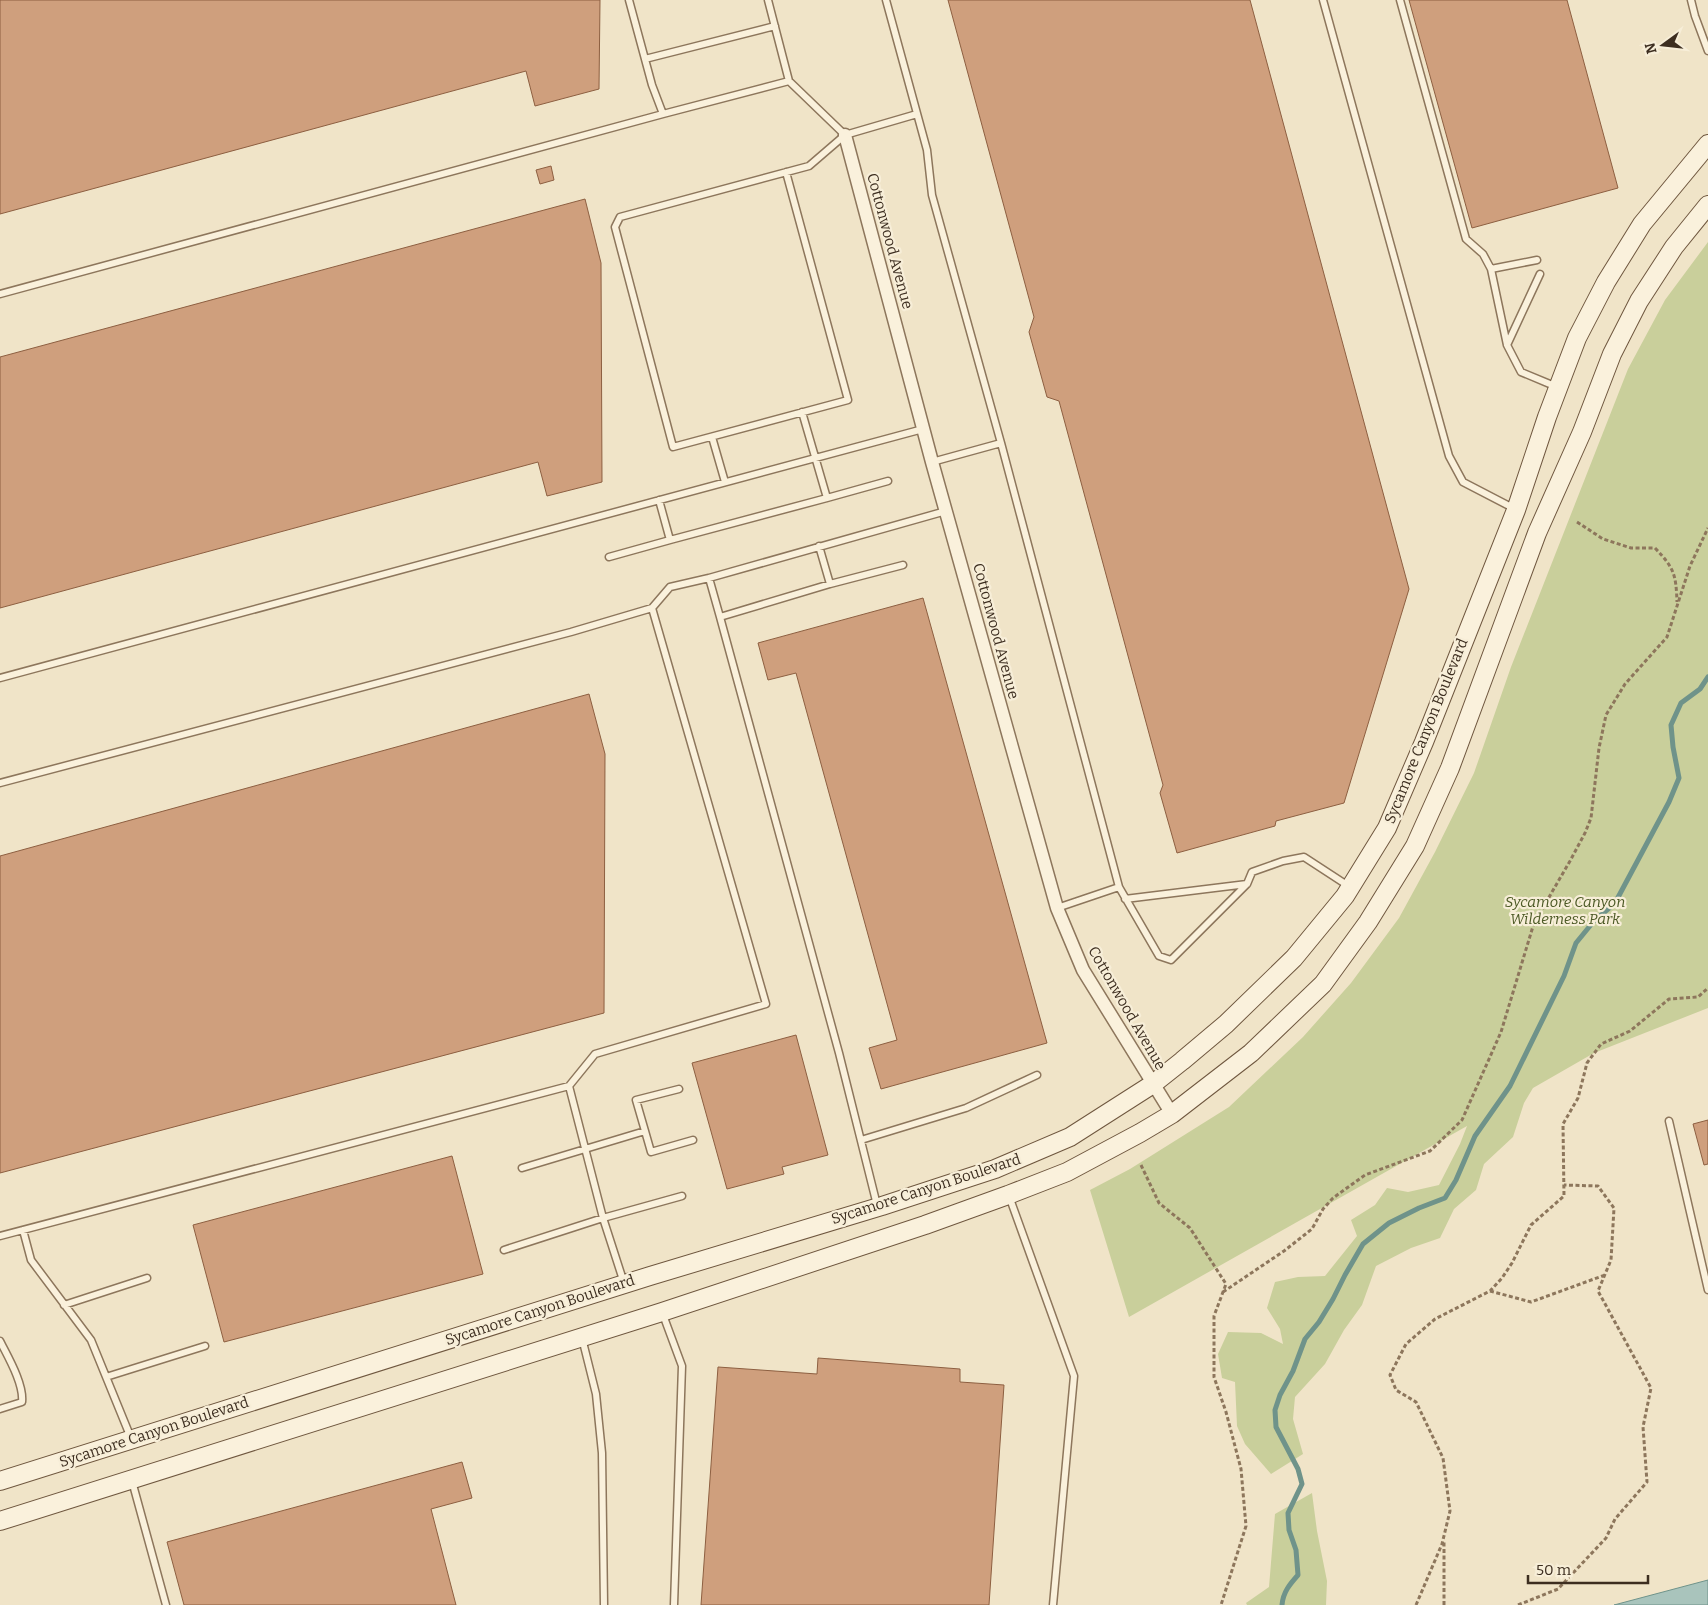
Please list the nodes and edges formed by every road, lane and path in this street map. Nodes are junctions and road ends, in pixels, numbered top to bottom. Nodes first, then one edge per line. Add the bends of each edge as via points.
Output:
1 (628, 0) edge
2 (768, 0) edge
3 (886, 0) edge
4 (1324, 0) edge
5 (1400, 0) edge
6 (1691, 0) edge
7 (775, 26) junction
8 (1708, 51) edge
9 (645, 59) junction
10 (789, 81) junction
11 (663, 114) junction
12 (917, 114) junction
13 (845, 135) junction
14 (1708, 144) edge
15 (786, 172) junction
16 (1708, 205) edge
17 (1537, 260) dead end
18 (1492, 269) junction
19 (1540, 274) dead end
20 (0, 294) edge
21 (1507, 345) junction
22 (1558, 387) junction
23 (802, 412) junction
24 (923, 428) junction
25 (712, 437) junction
26 (1001, 442) junction
27 (816, 458) junction
28 (932, 462) junction
29 (888, 481) dead end
30 (725, 482) junction
31 (826, 498) junction
32 (659, 500) junction
33 (1516, 510) junction
34 (946, 511) junction
35 (1577, 522) dead end
36 (1708, 528) edge
37 (670, 540) junction
38 (819, 546) junction
39 (609, 557) dead end
40 (903, 565) dead end
41 (709, 578) junction
42 (830, 584) junction
43 (1678, 605) junction
44 (652, 608) junction
45 (720, 617) junction
46 (0, 678) edge
47 (0, 783) edge
48 (1247, 884) junction
49 (1350, 887) junction
50 (1119, 888) junction
51 (1125, 899) junction
52 (1057, 908) junction
53 (1708, 988) edge
54 (1037, 1075) dead end
55 (1153, 1084) junction
56 (569, 1086) junction
57 (679, 1089) dead end
58 (1172, 1114) junction
59 (1669, 1121) dead end
60 (645, 1131) junction
61 (693, 1140) dead end
62 (860, 1140) junction
63 (585, 1148) junction
64 (1142, 1166) dead end
65 (522, 1168) dead end
66 (1564, 1185) junction
67 (1008, 1195) junction
68 (682, 1196) dead end
69 (878, 1207) junction
70 (603, 1218) junction
71 (22, 1230) junction
72 (0, 1236) edge
73 (504, 1250) dead end
74 (1606, 1275) junction
75 (147, 1278) dead end
76 (625, 1284) junction
77 (1708, 1290) edge
78 (1490, 1291) junction
79 (1223, 1292) junction
80 (64, 1305) junction
81 (662, 1312) junction
82 (582, 1337) junction
83 (0, 1341) edge
84 (205, 1346) dead end
85 (106, 1377) junction
86 (0, 1409) edge
87 (132, 1439) junction
88 (131, 1480) junction
89 (0, 1481) edge
90 (0, 1522) edge
91 (1444, 1534) junction
92 (166, 1605) edge
93 (604, 1605) edge
94 (674, 1605) edge
95 (1053, 1605) edge
96 (1221, 1605) edge
97 (1416, 1605) edge
98 (1444, 1605) edge
99 (1518, 1605) edge

1 - 9 lane
2 - 7 lane
3 - 12 lane
4 - 33 lane via 1449,456 1463,482
5 - 18 lane via 1466,239 1483,254
6 - 8 lane
7 - 9 lane
7 - 10 lane
9 - 11 lane
10 - 11 lane
10 - 13 lane
11 - 20 lane
12 - 13 lane
12 - 26 lane via 927,150 932,196
13 - 15 lane via 809,166
13 - 24 street, Cottonwood Avenue
14 - 22 main road, Sycamore Canyon Boulevard via 1642,224 1606,282 1577,338
15 - 23 lane via 848,400
15 - 25 lane via 620,217 615,227 673,448
16 - 58 main road, Sycamore Canyon Boulevard via 1674,247 1612,354 1537,533 1450,768 1415,846 1368,922 1323,984 1251,1053
17 - 18 lane
18 - 21 lane
19 - 21 lane
21 - 22 lane via 1521,372
22 - 33 main road, Sycamore Canyon Boulevard
23 - 25 lane
23 - 27 lane
24 - 27 lane
24 - 28 street, Cottonwood Avenue
25 - 30 lane
26 - 28 lane
26 - 50 lane
27 - 30 lane
27 - 31 lane
28 - 34 street, Cottonwood Avenue
29 - 31 lane
30 - 32 lane
31 - 37 lane
32 - 37 lane
32 - 46 lane
33 - 49 main road, Sycamore Canyon Boulevard via 1387,828
34 - 38 lane
34 - 52 street, Cottonwood Avenue
35 - 43 path via 1603,539 1631,548 1655,548 1670,563 1677,582
36 - 43 path via 1690,566
37 - 39 lane
38 - 41 lane
38 - 42 lane
40 - 42 lane
41 - 44 lane via 670,587
41 - 45 lane
42 - 45 lane
43 - 79 path via 1668,637 1625,684 1606,715 1592,818 1534,923 1501,1032 1462,1120 1430,1151 1365,1174 1333,1198 1312,1229
44 - 47 lane
44 - 56 lane via 766,1004 595,1054
45 - 62 lane
48 - 49 lane via 1252,872 1304,857
48 - 51 lane
48 - 51 lane via 1171,960 1159,956
49 - 55 main road, Sycamore Canyon Boulevard via 1294,958 1226,1024
50 - 51 lane
50 - 52 lane
52 - 55 street, Cottonwood Avenue via 1083,970
53 - 66 path via 1698,997 1669,999 1630,1031 1602,1044 1594,1053 1587,1063 1578,1098 1563,1124
54 - 62 lane via 966,1108
55 - 58 street, Cottonwood Avenue
55 - 69 main road, Sycamore Canyon Boulevard via 1070,1137 995,1169
56 - 63 lane
56 - 71 lane
57 - 60 lane via 636,1100
58 - 67 main road, Sycamore Canyon Boulevard via 1067,1172
59 - 77 lane
60 - 61 lane via 651,1152
60 - 63 lane
62 - 69 lane
63 - 65 lane
63 - 70 lane
64 - 79 path via 1160,1203 1190,1228 1226,1284
66 - 74 path via 1598,1186 1614,1208 1612,1260
66 - 78 path via 1564,1196 1531,1225 1512,1263
67 - 81 main road, Sycamore Canyon Boulevard
67 - 95 lane via 1074,1376
68 - 70 lane
69 - 76 main road, Sycamore Canyon Boulevard
70 - 73 lane
70 - 76 lane
71 - 72 lane
71 - 80 lane via 31,1260
74 - 78 path via 1531,1302
74 - 99 path via 1598,1291 1651,1388 1643,1427 1647,1482 1615,1519 1606,1538 1558,1589
75 - 80 lane
76 - 87 main road, Sycamore Canyon Boulevard
78 - 91 path via 1434,1319 1406,1344 1390,1374 1396,1390 1416,1402 1443,1458 1450,1511
79 - 96 path via 1214,1316 1214,1378 1240,1469 1246,1526
80 - 85 lane via 90,1340
81 - 82 main road, Sycamore Canyon Boulevard
81 - 94 lane via 682,1366
82 - 88 main road, Sycamore Canyon Boulevard
82 - 93 lane via 596,1394 602,1453
83 - 86 lane via 23,1395 22,1402
84 - 85 lane
85 - 87 lane
87 - 89 main road, Sycamore Canyon Boulevard
88 - 90 main road, Sycamore Canyon Boulevard
88 - 92 lane
91 - 97 path
91 - 98 path

